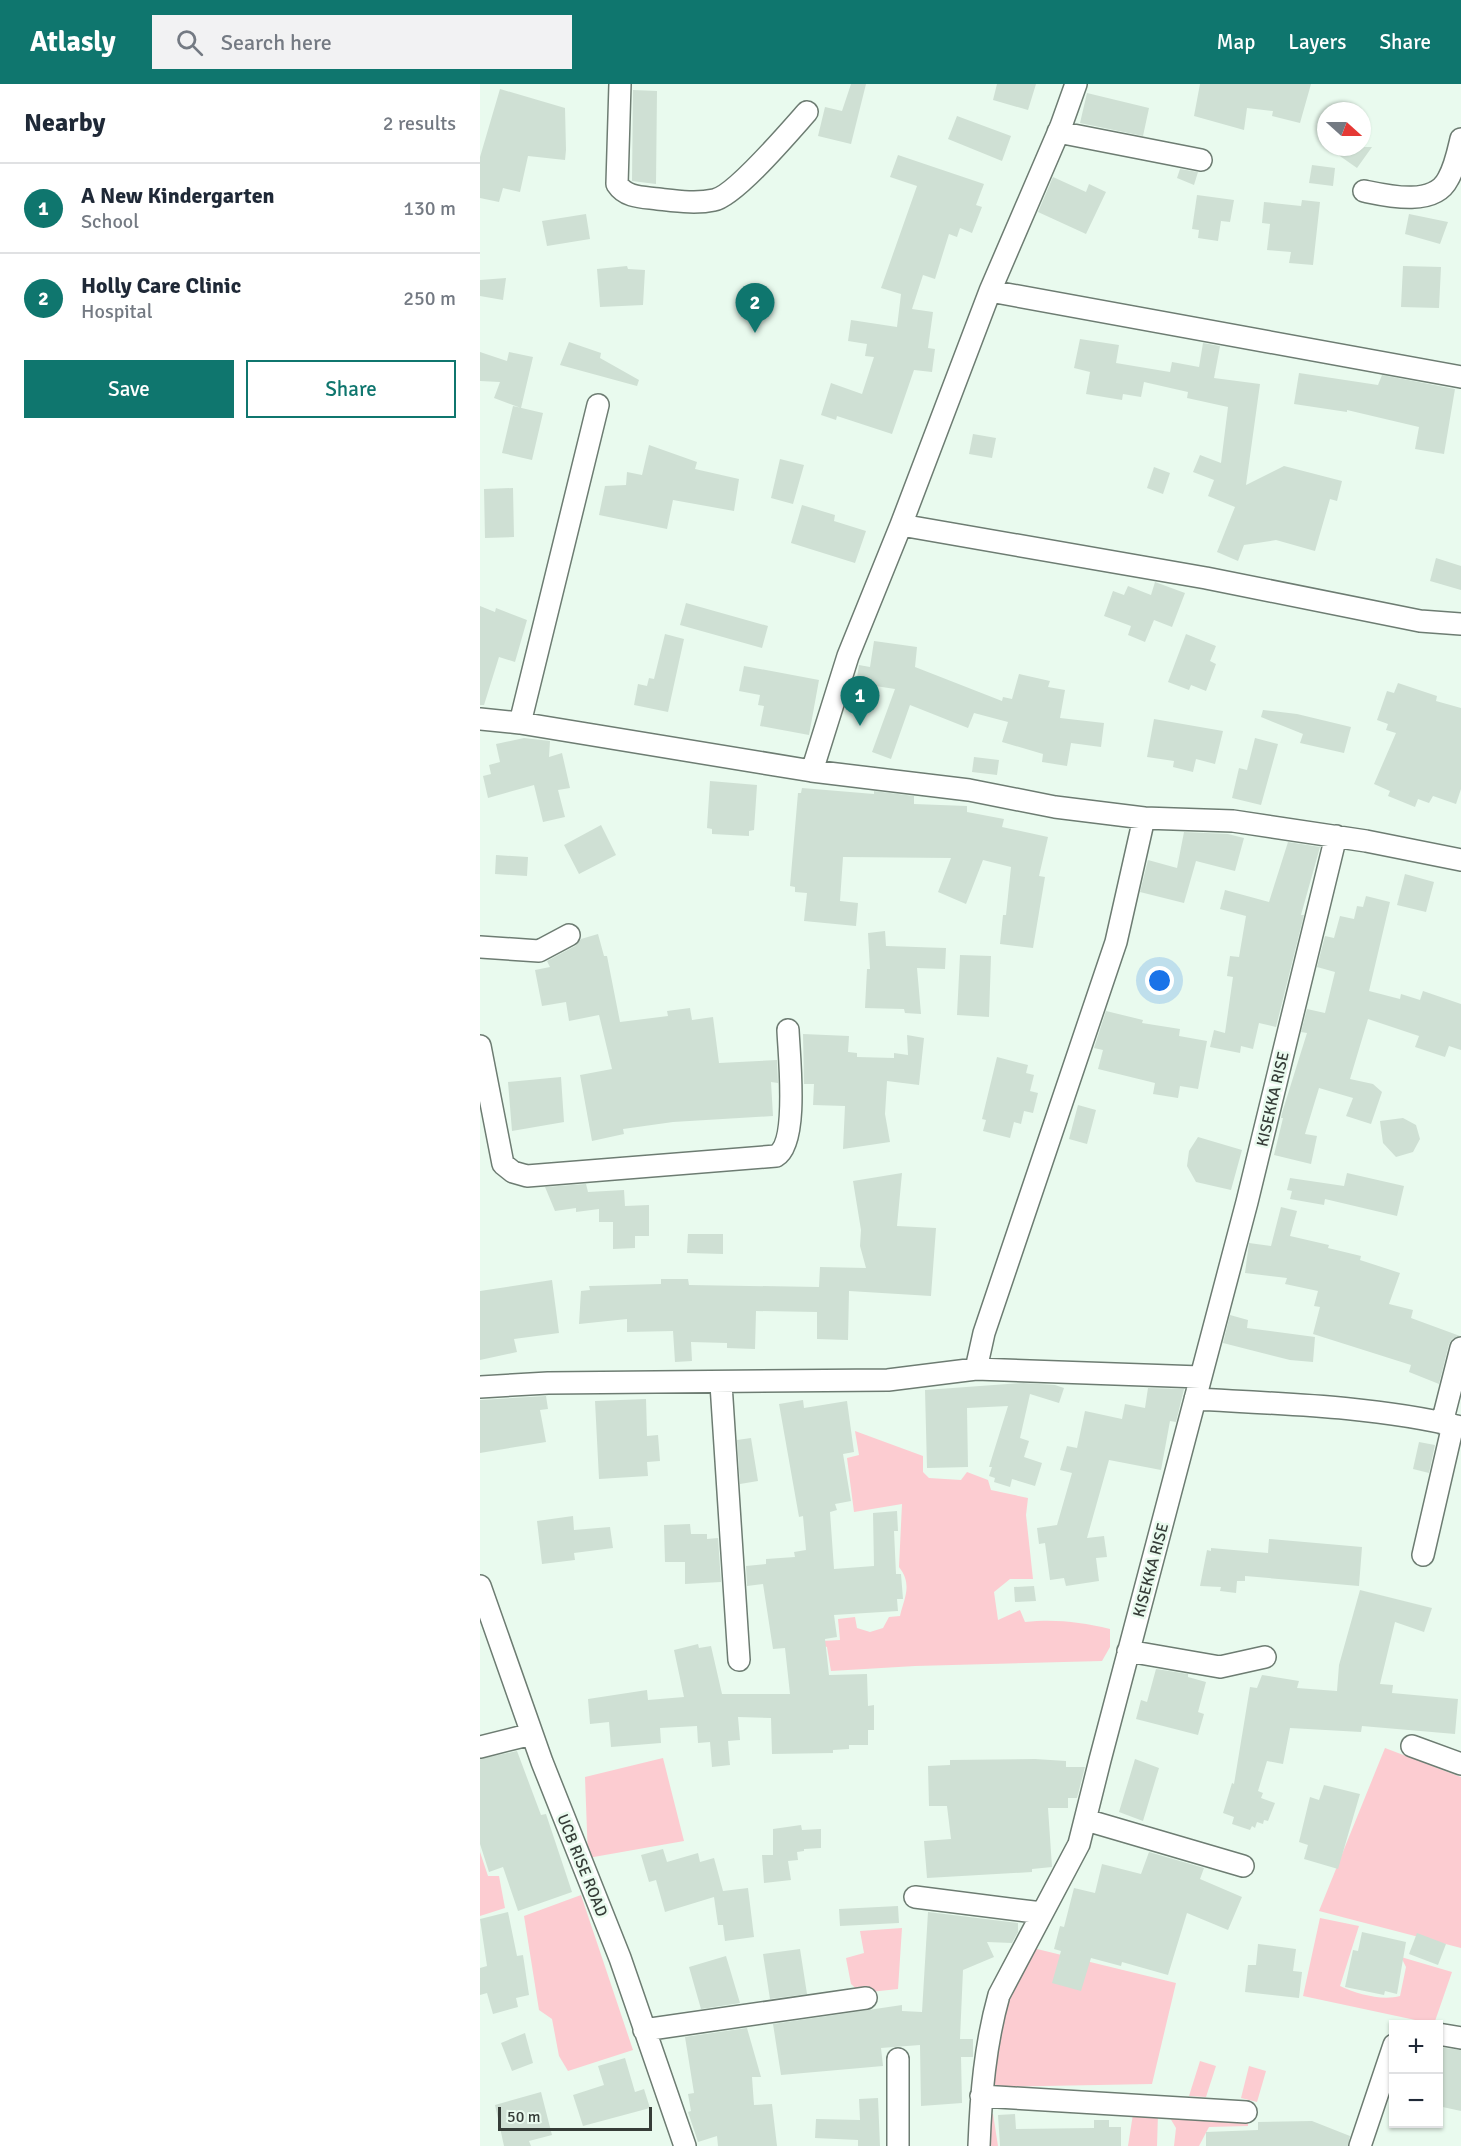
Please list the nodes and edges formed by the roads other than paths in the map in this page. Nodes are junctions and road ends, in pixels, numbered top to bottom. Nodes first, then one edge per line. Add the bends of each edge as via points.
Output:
1 (620, 84) edge
2 (1076, 84) edge
3 (807, 112) dead end
4 (1058, 132) junction
5 (1461, 138) edge
6 (1201, 160) dead end
7 (1364, 191) dead end
8 (990, 291) junction
9 (1461, 377) edge
10 (598, 405) dead end
11 (901, 525) junction
12 (1461, 624) edge
13 (480, 719) edge
14 (520, 723) junction
15 (812, 771) junction
16 (1144, 818) junction
17 (1336, 836) junction
18 (1461, 860) edge
19 (569, 935) dead end
20 (480, 947) edge
21 (788, 1030) dead end
22 (480, 1046) edge
23 (1461, 1348) edge
24 (976, 1369) junction
25 (1200, 1377) junction
26 (720, 1384) junction
27 (480, 1387) edge
28 (1195, 1399) junction
29 (1452, 1425) edge
30 (1423, 1555) dead end
31 (480, 1586) edge
32 (1128, 1651) junction
33 (1265, 1657) dead end
34 (739, 1660) dead end
35 (532, 1734) junction
36 (1412, 1746) dead end
37 (480, 1747) edge
38 (1461, 1764) edge
39 (1086, 1820) junction
40 (1243, 1866) dead end
41 (915, 1897) dead end
42 (1042, 1913) junction
43 (866, 1998) dead end
44 (644, 2030) junction
45 (1443, 2035) edge
46 (1461, 2038) edge
47 (898, 2059) dead end
48 (1389, 2060) edge
49 (981, 2096) junction
50 (1246, 2112) dead end
51 (685, 2146) edge
52 (898, 2146) edge
53 (979, 2146) edge
54 (1360, 2146) edge

1 - 3 street via 617,184 632,196 716,200 743,179
2 - 4 street
4 - 6 street
4 - 8 street
5 - 7 street via 1448,180 1442,187 1430,193 1396,198
8 - 9 street
8 - 11 street
10 - 14 street
11 - 12 street via 1206,578 1420,621
11 - 15 street via 848,656
13 - 14 street
14 - 15 street
15 - 16 street via 969,790 1055,807
16 - 17 street via 1233,821
16 - 24 street via 1116,942 984,1333
17 - 18 street
17 - 25 street, KISEKKA RISE
19 - 20 street via 539,951
21 - 22 street via 788,1139 783,1152 776,1156 527,1176 503,1164
23 - 29 street
24 - 25 street
24 - 26 street via 888,1380
25 - 28 street, KISEKKA RISE
26 - 27 street via 548,1383
26 - 34 street
28 - 29 street via 1329,1406
28 - 32 street, KISEKKA RISE
29 - 30 street
31 - 35 street, UCB RISE ROAD
32 - 33 street via 1220,1667
32 - 39 street, KISEKKA RISE
35 - 37 street
35 - 44 street, UCB RISE ROAD via 620,1958
36 - 38 street
39 - 40 street
39 - 42 street, KISEKKA RISE via 1079,1844
41 - 42 street
42 - 49 street, KISEKKA RISE via 999,1995 984,2060
43 - 44 street
44 - 51 street, UCB RISE ROAD
45 - 46 street
47 - 52 street
48 - 54 street
49 - 50 street
49 - 53 street, KISEKKA RISE

